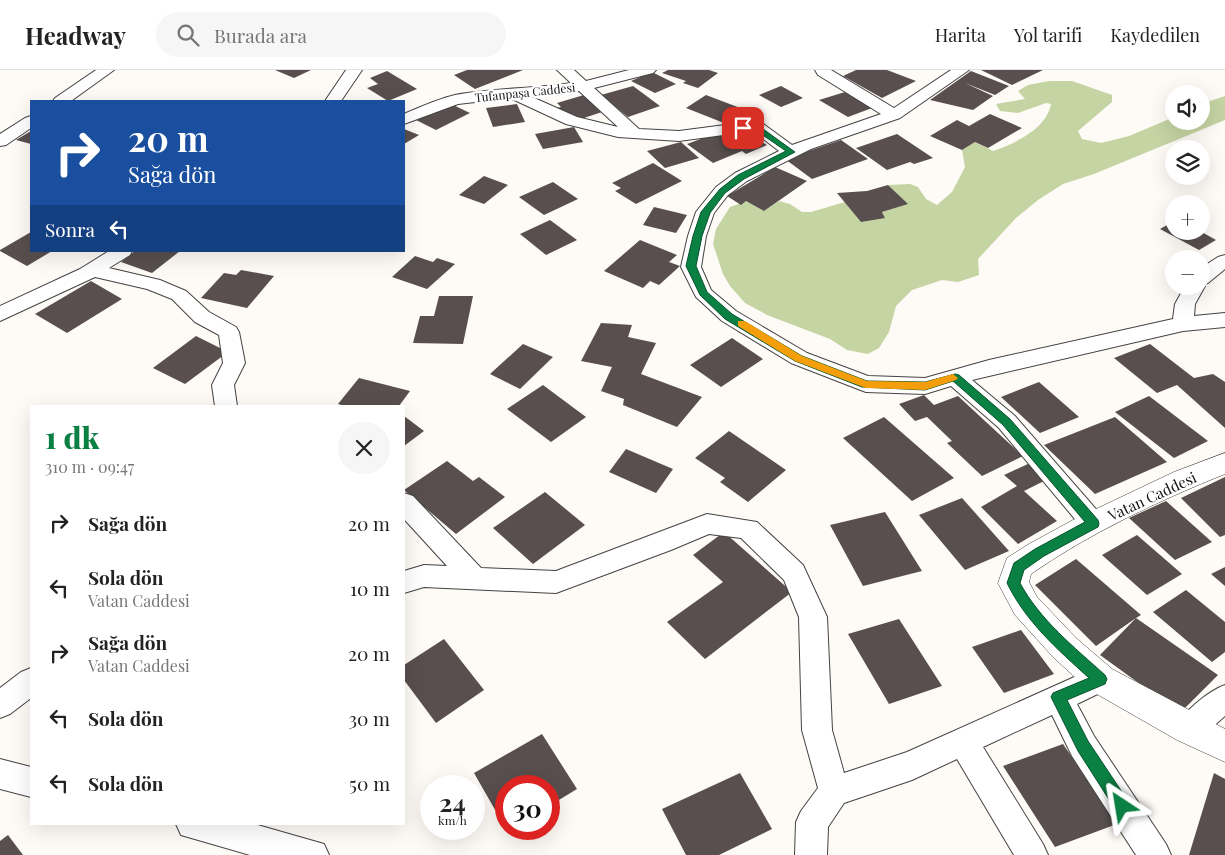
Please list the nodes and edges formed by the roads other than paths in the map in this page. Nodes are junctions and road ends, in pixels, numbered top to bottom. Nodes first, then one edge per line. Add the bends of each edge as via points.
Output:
1 (106, 70) edge
2 (354, 70) edge
3 (565, 70) edge
4 (648, 70) edge
5 (823, 70) edge
6 (961, 70) edge
7 (582, 86) junction
8 (513, 94) junction
9 (62, 100) edge
10 (333, 100) edge
11 (894, 115) junction
12 (405, 119) edge
13 (30, 122) edge
14 (634, 133) junction
15 (0, 141) edge
16 (791, 152) junction
17 (121, 252) edge
18 (1225, 261) edge
19 (92, 270) junction
20 (1210, 270) edge
21 (1190, 295) edge
22 (0, 314) edge
23 (1225, 320) edge
24 (1183, 324) junction
25 (955, 377) junction
26 (226, 405) edge
27 (1225, 463) edge
28 (405, 504) edge
29 (1093, 524) junction
30 (473, 577) junction
31 (405, 582) edge
32 (1100, 679) junction
33 (30, 682) edge
34 (1058, 697) junction
35 (1225, 698) edge
36 (0, 705) edge
37 (1189, 729) junction
38 (963, 742) junction
39 (1225, 746) edge
40 (0, 774) edge
41 (30, 782) edge
42 (834, 790) junction
43 (196, 825) edge
44 (313, 855) edge
45 (811, 855) edge
46 (1032, 855) edge
47 (1155, 855) edge

1 - 9 street
2 - 10 street
3 - 7 street
4 - 7 street, Tufanpaşa Caddesi
5 - 11 street
6 - 11 street
7 - 8 street, Tufanpaşa Caddesi
7 - 14 street
8 - 12 street, Tufanpaşa Caddesi via 454,100
8 - 14 street via 552,114 614,133
11 - 16 street
13 - 15 street
14 - 16 street via 680,135 756,126
16 - 25 street via 741,177 722,191 705,212 691,266 703,293 729,316 799,358 866,384 925,386
17 - 19 street
18 - 20 street
19 - 22 street
19 - 26 street via 153,284 179,296 202,317 229,332 234,363 223,385
21 - 24 street via 1185,304
23 - 24 street
24 - 25 street
25 - 29 street via 1007,422
27 - 29 street, Vatan Caddesi
28 - 30 street
29 - 32 street, Vatan Caddesi via 1018,567 1013,583 1026,606 1065,648
30 - 31 street via 424,576
30 - 42 street via 556,582 707,524 748,529 794,573 813,617 817,730
32 - 34 street
32 - 37 street, Vatan Caddesi
33 - 36 street
34 - 38 street
34 - 47 street via 1083,746
35 - 37 street
37 - 39 street, Vatan Caddesi
38 - 42 street via 912,765
38 - 46 street
40 - 41 street
42 - 45 street via 812,822
43 - 44 street

